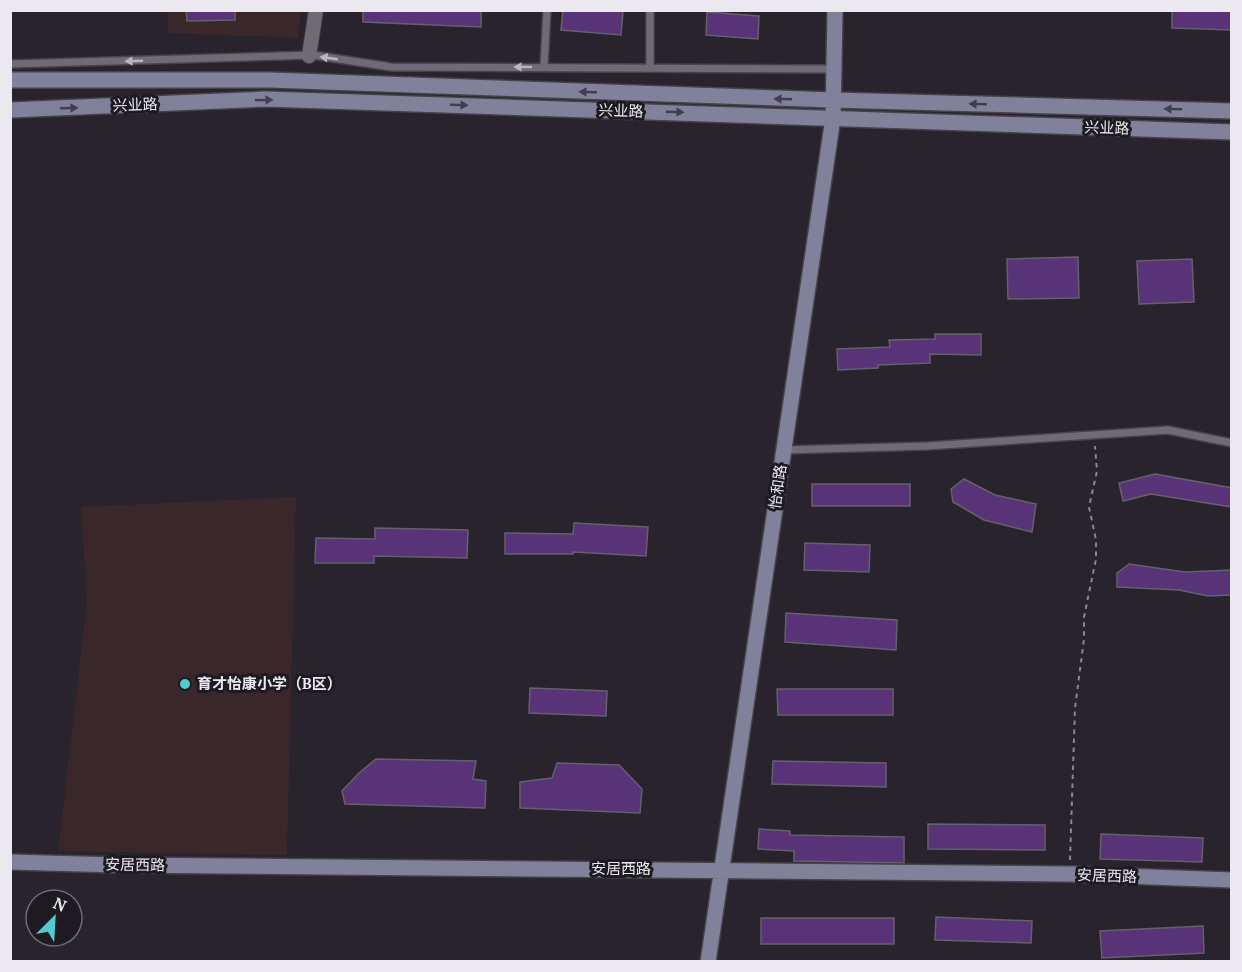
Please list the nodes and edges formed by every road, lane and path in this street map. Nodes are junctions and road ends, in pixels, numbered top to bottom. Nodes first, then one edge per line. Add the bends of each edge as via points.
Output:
1 (316, 10) edge
2 (547, 10) edge
3 (650, 10) edge
4 (835, 10) edge
5 (309, 56) junction
6 (10, 64) edge
7 (544, 68) junction
8 (650, 68) junction
9 (833, 69) junction
10 (10, 80) edge
11 (833, 100) junction
12 (10, 110) edge
13 (1232, 111) edge
14 (833, 117) junction
15 (1232, 132) edge
16 (1095, 434) junction
17 (1232, 443) edge
18 (783, 450) junction
19 (10, 862) edge
20 (721, 870) junction
21 (1070, 874) junction
22 (1232, 880) edge
23 (708, 962) edge

1 - 5 street
2 - 7 lane
3 - 8 lane
4 - 9 main road, 怡和路
5 -> 6 lane
7 -> 5 lane via 391,67
7 - 8 lane
8 - 9 lane
9 - 11 main road, 怡和路
11 -> 10 main road, 兴业路 via 270,80
13 -> 11 main road, 兴业路
11 - 14 main road, 怡和路
12 -> 14 main road, 兴业路 via 266,99
14 - 15 main road, 兴业路
14 - 18 main road, 怡和路
16 - 17 lane via 1168,430
16 - 18 lane via 927,446
16 - 21 path via 1097,471 1089,507 1096,559 1084,617 1075,708
18 - 20 main road, 怡和路
19 - 20 main road, 安居西路
20 - 21 main road, 安居西路
20 - 23 main road, 怡和路
21 - 22 main road, 安居西路

